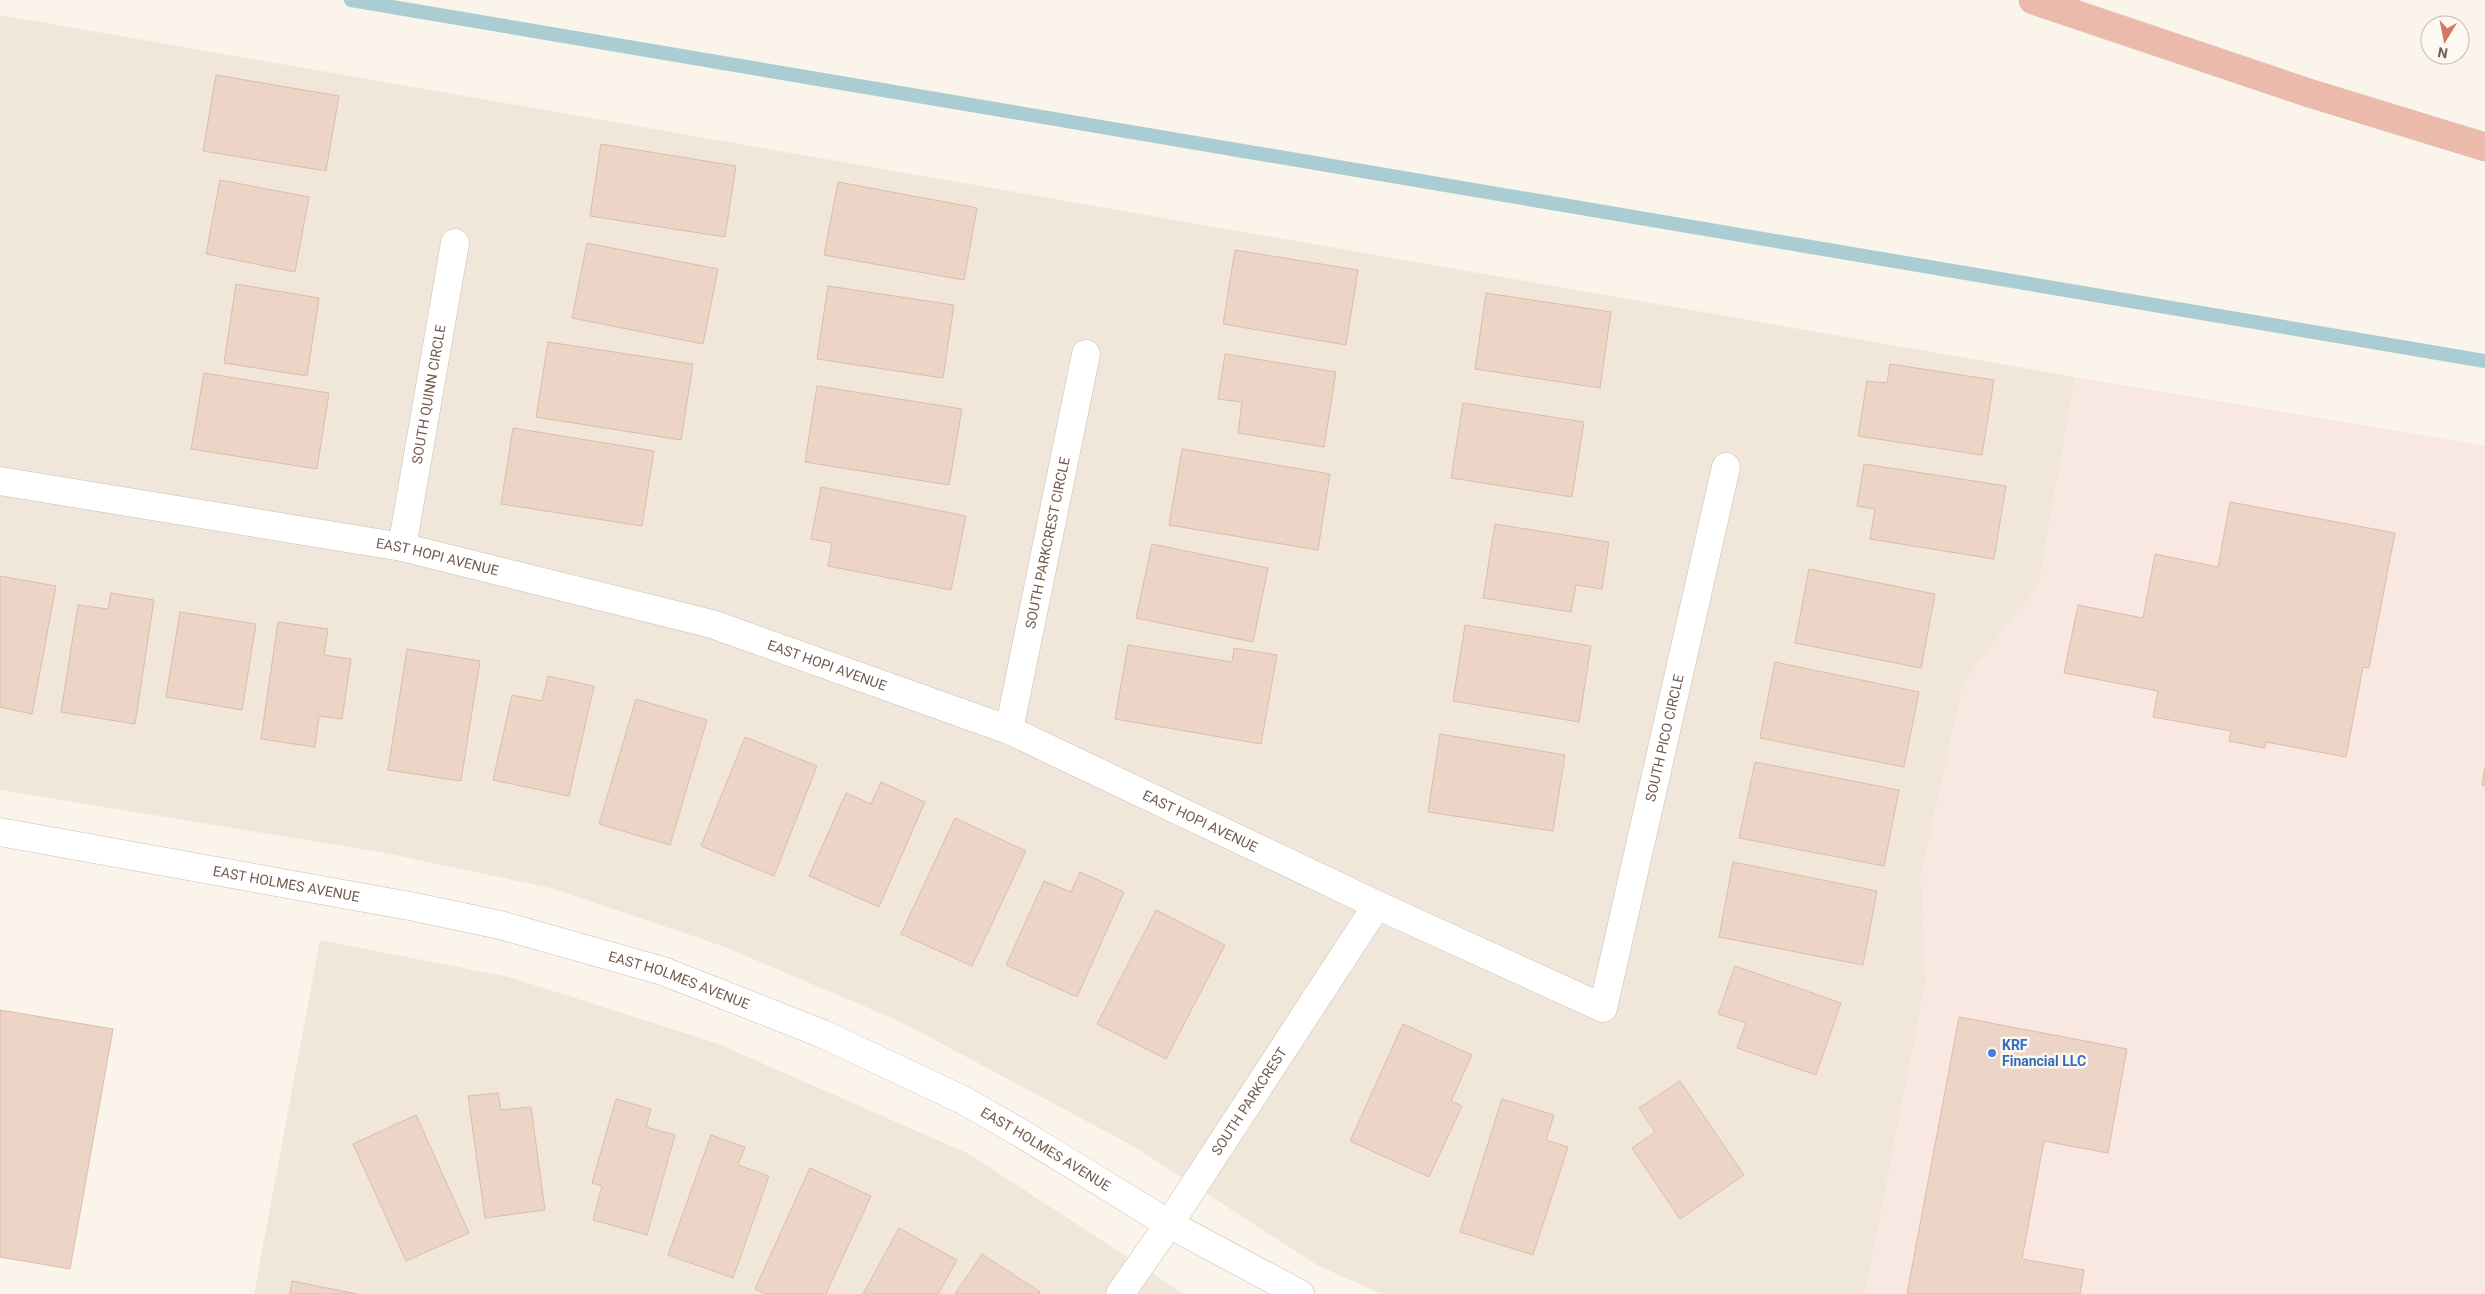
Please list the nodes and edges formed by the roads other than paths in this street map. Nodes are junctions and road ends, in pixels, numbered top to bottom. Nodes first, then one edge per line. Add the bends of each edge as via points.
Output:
1 (2033, 0) edge
2 (2485, 147) edge
3 (455, 243) dead end
4 (1086, 354) dead end
5 (1726, 467) dead end
6 (0, 481) edge
7 (402, 546) junction
8 (1009, 730) junction
9 (0, 832) edge
10 (1377, 905) junction
11 (1603, 1008) joint
12 (1169, 1224) junction
13 (1120, 1294) edge
14 (1300, 1294) edge

1 - 2 highway via 2309,93
3 - 7 street, SOUTH QUINN CIRCLE
4 - 8 street, SOUTH PARKCREST CIRCLE
5 - 11 street, SOUTH PICO CIRCLE
6 - 7 street, EAST HOPI AVENUE
7 - 8 street, EAST HOPI AVENUE via 712,624
8 - 10 street, EAST HOPI AVENUE
9 - 12 street, EAST HOLMES AVENUE via 491,923 663,971 823,1034 963,1100
10 - 11 street, EAST HOPI AVENUE
10 - 12 street, SOUTH PARKCREST
12 - 13 street, SOUTH PARKCREST
12 - 14 street, EAST HOLMES AVENUE

